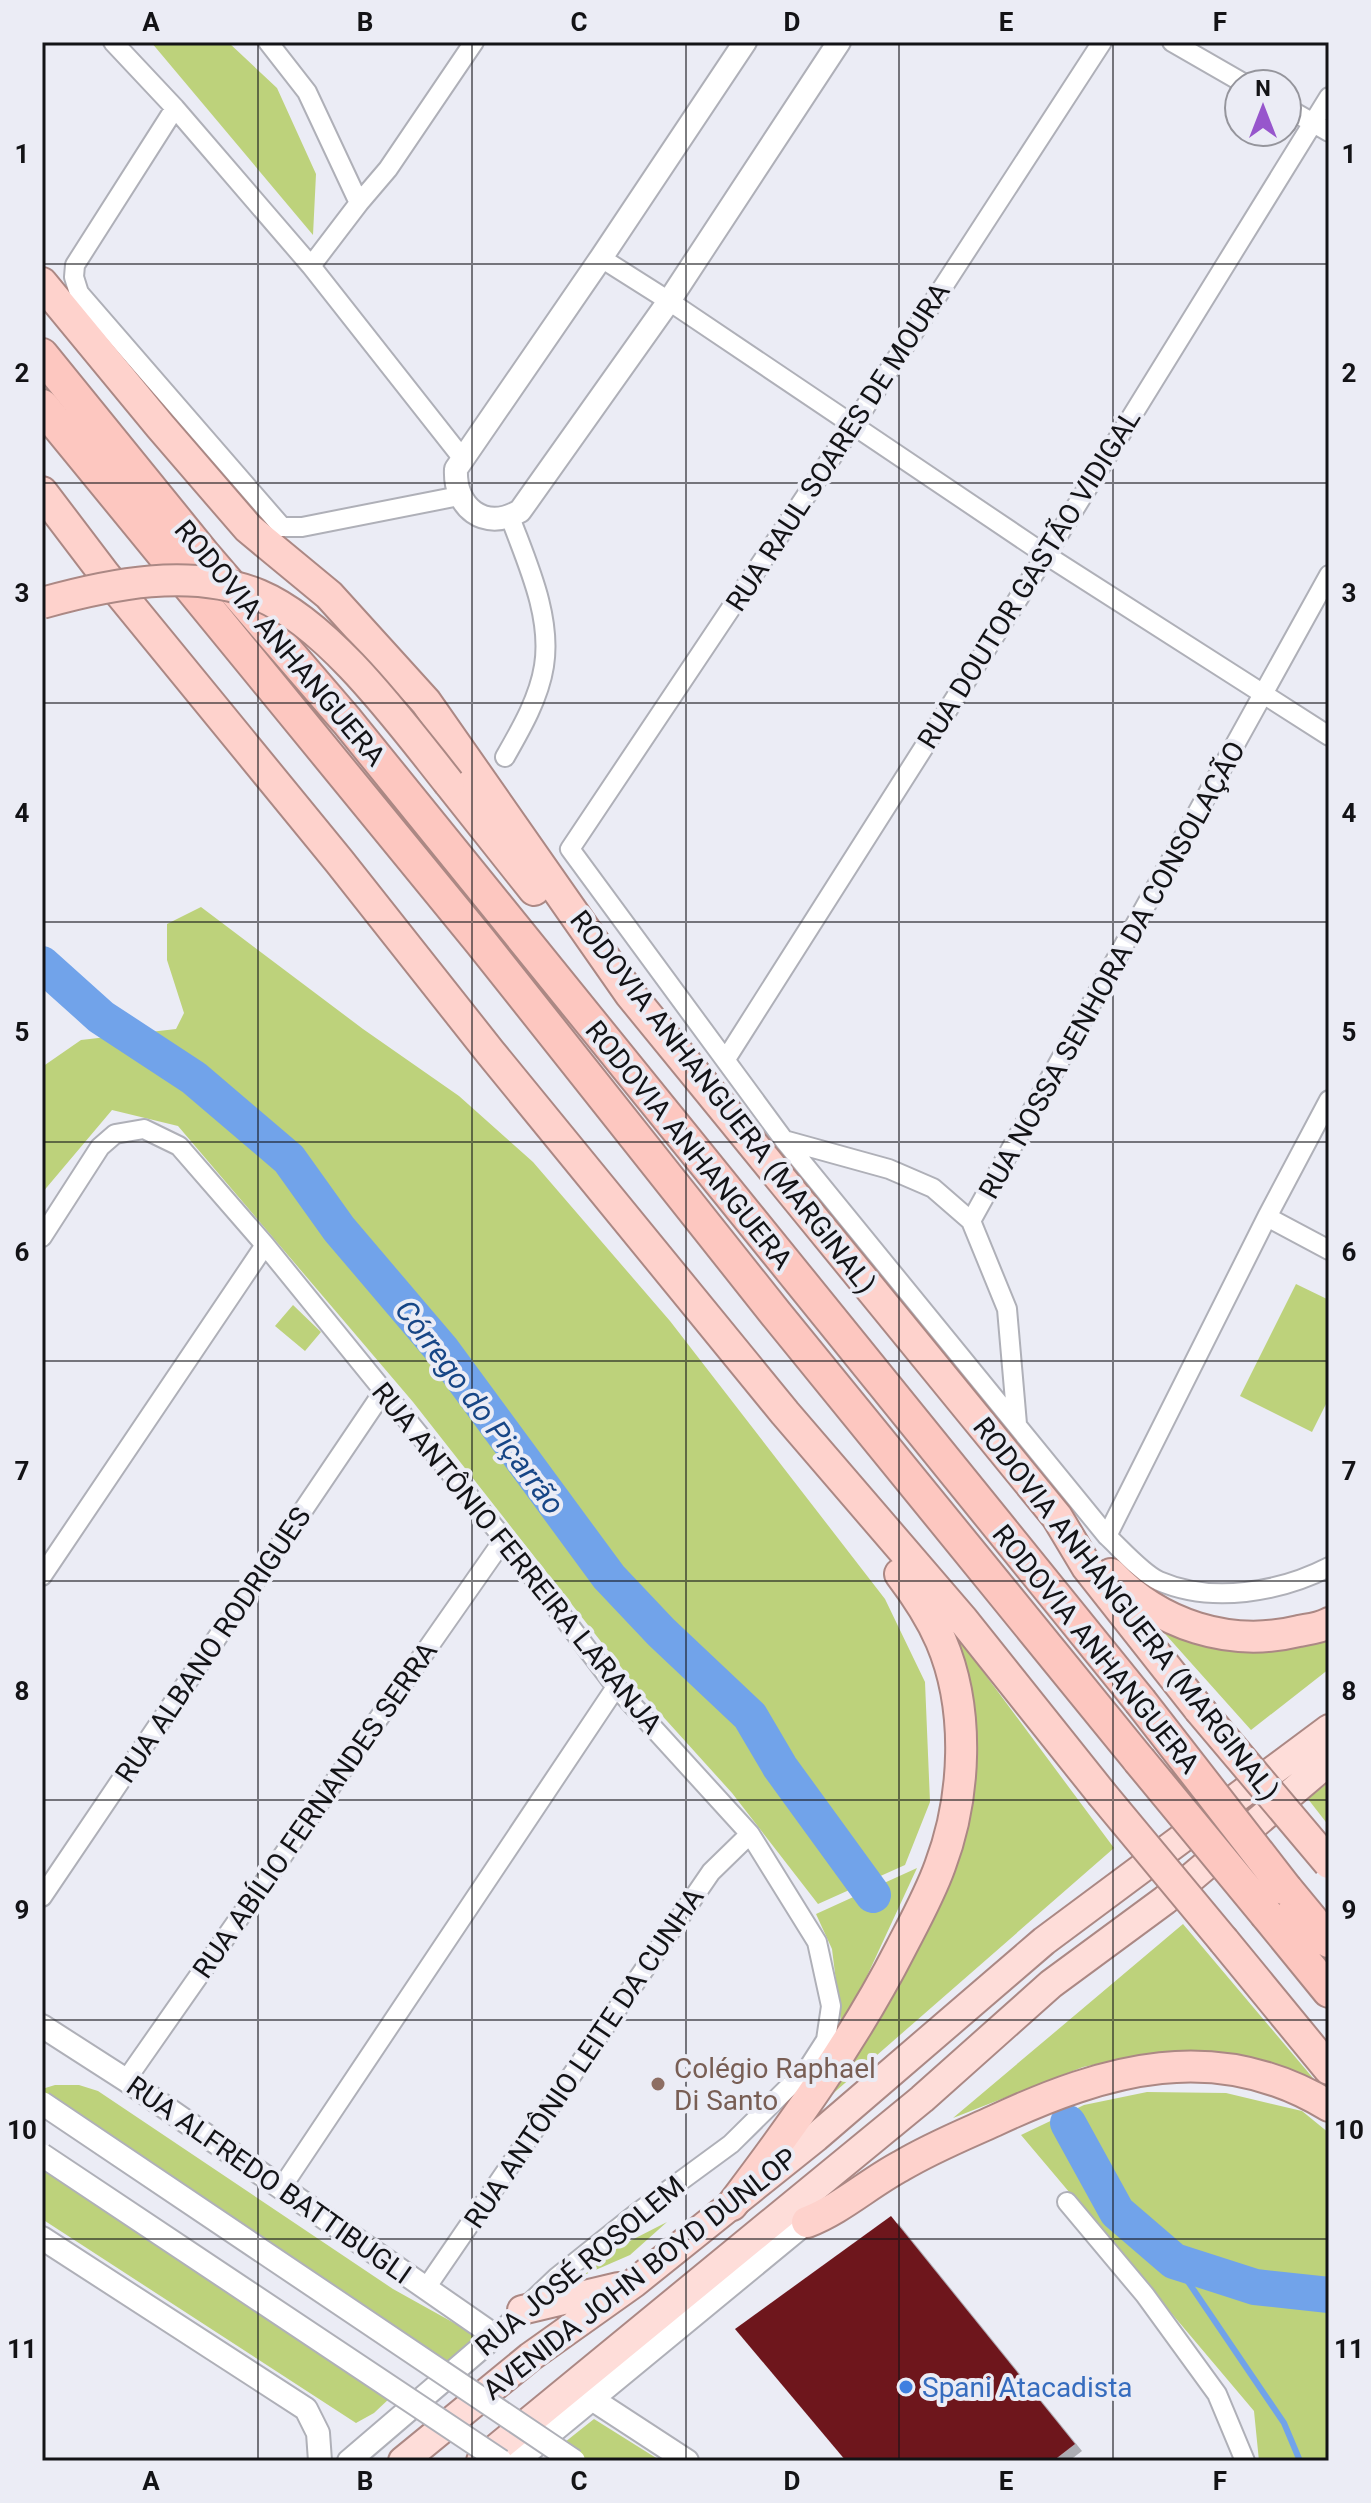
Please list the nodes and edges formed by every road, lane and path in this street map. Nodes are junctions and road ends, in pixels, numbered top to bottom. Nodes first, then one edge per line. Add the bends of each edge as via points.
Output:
1 (113, 42) edge
2 (268, 42) edge
3 (474, 42) edge
4 (745, 42) edge
5 (839, 42) edge
6 (1102, 42) edge
7 (1172, 42) edge
8 (1223, 71) edge
9 (1329, 97) edge
10 (175, 108) junction
11 (1303, 117) edge
12 (1321, 127) edge
13 (359, 203) junction
14 (601, 258) junction
15 (311, 266) junction
16 (42, 283) edge
17 (669, 301) junction
18 (42, 355) edge
19 (42, 406) edge
20 (854, 424) junction
21 (463, 459) junction
22 (42, 492) edge
23 (459, 496) junction
24 (42, 516) edge
25 (510, 517) junction
26 (1046, 555) junction
27 (105, 575) junction
28 (1329, 575) edge
29 (42, 603) edge
30 (1265, 694) junction
31 (1329, 736) edge
32 (505, 757) dead end
33 (630, 994) junction
34 (726, 1059) junction
35 (1329, 1100) edge
36 (784, 1140) junction
37 (1267, 1217) junction
38 (971, 1221) junction
39 (42, 1237) edge
40 (265, 1245) junction
41 (1329, 1250) edge
42 (383, 1392) junction
43 (785, 1413) junction
44 (1017, 1424) junction
45 (1057, 1517) junction
46 (1107, 1536) junction
47 (504, 1539) junction
48 (1329, 1567) edge
49 (42, 1576) edge
50 (1329, 1623) edge
51 (616, 1687) junction
52 (1329, 1729) edge
53 (1329, 1761) edge
54 (750, 1834) junction
55 (1329, 1863) edge
56 (42, 1897) edge
57 (1329, 1941) edge
58 (1329, 1991) edge
59 (42, 2026) edge
60 (808, 2068) joint
61 (1329, 2069) edge
62 (126, 2080) junction
63 (922, 2099) junction
64 (42, 2103) edge
65 (1329, 2106) edge
66 (42, 2155) edge
67 (282, 2187) junction
68 (1067, 2202) dead end
69 (732, 2205) junction
70 (807, 2222) junction
71 (42, 2238) edge
72 (634, 2283) junction
73 (426, 2288) junction
74 (522, 2310) junction
75 (495, 2336) junction
76 (592, 2399) junction
77 (320, 2461) edge
78 (349, 2461) edge
79 (403, 2461) edge
80 (481, 2461) edge
81 (501, 2461) edge
82 (517, 2461) edge
83 (574, 2461) edge
84 (687, 2461) edge
85 (1245, 2461) edge

1 - 10 street
2 - 13 street via 307,92
3 - 13 street
4 - 14 street
5 - 17 street
6 - 20 street, RUA RAUL SOARES DE MOURA
7 - 8 street
9 - 12 street, RUA DOUTOR GASTÃO VIDIGAL
10 - 15 street
10 - 23 street via 75,265 79,293 282,527
11 - 12 street
12 - 26 street, RUA DOUTOR GASTÃO VIDIGAL
13 - 15 street
14 - 17 street
14 - 21 street
15 - 21 street
16 - 33 highway, RODOVIA ANHANGUERA (MARGINAL) via 248,528 329,595 426,702
17 - 20 street
17 - 25 street via 520,511
18 - 57 highway, RODOVIA ANHANGUERA, bridge via 347,721
19 - 58 highway, RODOVIA ANHANGUERA, bridge
20 - 26 street
20 - 34 street, RUA RAUL SOARES DE MOURA via 570,849
21 - 23 street via 456,469
22 - 27 highway
23 - 25 street via 480,515
24 - 27 highway
25 - 32 street via 536,591 545,648 544,669 527,717
26 - 30 street
26 - 34 street, RUA DOUTOR GASTÃO VIDIGAL
27 - 43 highway
28 - 30 street, RUA NOSSA SENHORA DA CONSOLAÇÃO
29 - 33 highway, bridge via 184,579 261,596 315,630 404,727 539,896
30 - 31 street
30 - 38 street, RUA NOSSA SENHORA DA CONSOLAÇÃO
33 - 45 highway, RODOVIA ANHANGUERA (MARGINAL)
34 - 36 street
35 - 37 street
36 - 38 street via 889,1169 933,1188
36 - 44 street
37 - 41 street
37 - 46 street
38 - 44 street, RUA NOSSA SENHORA DA CONSOLAÇÃO via 1007,1309
39 - 40 street, RUA ANTÔNIO FERREIRA LARANJA via 100,1147 115,1134 144,1129 179,1146
40 - 42 street, RUA ANTÔNIO FERREIRA LARANJA
40 - 49 street
42 - 47 street, RUA ANTÔNIO FERREIRA LARANJA
42 - 56 street, RUA ALBANO RODRIGUES
43 - 61 highway, bridge via 963,1620
43 - 69 highway via 806,1451 933,1624 955,1690 960,1778 941,1865 887,1974 831,2069
44 - 46 street
45 - 50 highway via 1125,1589 1176,1621 1240,1636 1287,1634
45 - 55 highway, RODOVIA ANHANGUERA (MARGINAL), bridge via 1087,1567
46 - 48 street via 1157,1580 1196,1591 1269,1589
47 - 51 street, RUA ANTÔNIO FERREIRA LARANJA
47 - 62 street, RUA ABÍLIO FERNANDES SERRA
51 - 54 street, RUA ANTÔNIO FERREIRA LARANJA
51 - 67 street
52 - 69 main road, AVENIDA JOHN BOYD DUNLOP via 1044,1941
53 - 63 main road, AVENIDA JOHN BOYD DUNLOP via 1165,1900 1051,1984
54 - 60 street, RUA ANTÔNIO FERREIRA LARANJA via 817,1942 831,2006 826,2040
54 - 73 street, RUA ANTÔNIO LEITE DA CUNHA via 711,1872
59 - 62 street, RUA ALFREDO BATTIBUGLI
60 - 74 street, RUA JOSÉ ROSOLEM via 731,2144 637,2213
62 - 67 street, RUA ALFREDO BATTIBUGLI
63 - 70 main road
63 - 80 main road, AVENIDA JOHN BOYD DUNLOP
64 - 83 street, bridge
65 - 70 highway via 1244,2072 1186,2065 1134,2071 1041,2099 945,2143
66 - 81 street, bridge
67 - 73 street, RUA ALFREDO BATTIBUGLI
68 - 85 street via 1145,2295 1217,2394
69 - 72 main road, AVENIDA JOHN BOYD DUNLOP
70 - 76 street
71 - 77 street via 306,2409 318,2433
72 - 74 main road
72 - 79 main road, AVENIDA JOHN BOYD DUNLOP via 530,2357
73 - 75 street, RUA ALFREDO BATTIBUGLI
74 - 75 street, RUA JOSÉ ROSOLEM
75 - 78 street, RUA JOSÉ ROSOLEM
76 - 82 street
76 - 84 street

